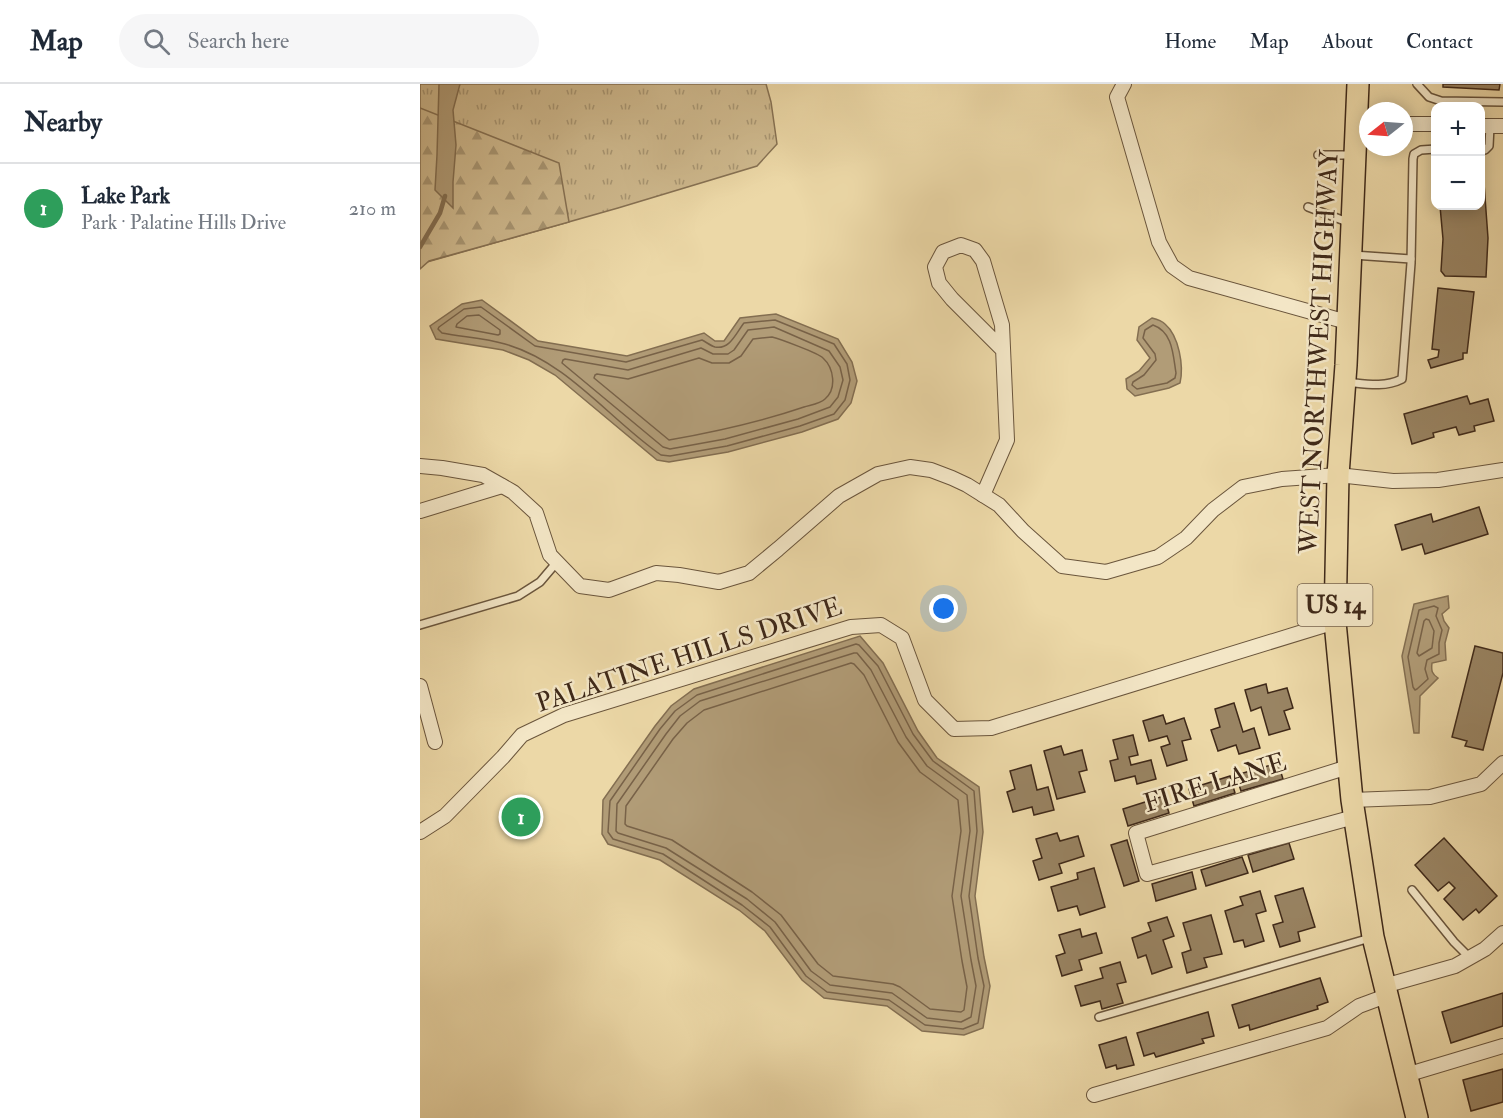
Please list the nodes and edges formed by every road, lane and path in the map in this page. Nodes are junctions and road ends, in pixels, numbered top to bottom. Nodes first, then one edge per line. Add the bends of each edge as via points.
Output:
1 (1124, 84) edge
2 (1358, 84) edge
3 (1417, 84) edge
4 (1360, 102) edge
5 (1503, 102) edge
6 (1413, 124) edge
7 (1431, 124) edge
8 (1491, 126) edge
9 (1359, 136) edge
10 (1431, 149) edge
11 (1485, 150) edge
12 (1318, 155) dead end
13 (1355, 155) junction
14 (1308, 207) dead end
15 (1352, 224) junction
16 (1350, 255) junction
17 (1411, 259) junction
18 (1347, 322) junction
19 (1003, 350) junction
20 (1345, 382) junction
21 (420, 466) edge
22 (1503, 470) edge
23 (1338, 475) junction
24 (502, 486) junction
25 (983, 495) junction
26 (420, 511) edge
27 (557, 562) junction
28 (1335, 622) junction
29 (420, 625) edge
30 (420, 686) edge
31 (435, 742) dead end
32 (1503, 763) edge
33 (1348, 767) junction
34 (1353, 808) junction
35 (420, 832) edge
36 (1412, 890) dead end
37 (1503, 933) edge
38 (1373, 937) junction
39 (1470, 958) junction
40 (1385, 991) junction
41 (1099, 1017) dead end
42 (1503, 1046) edge
43 (1406, 1075) junction
44 (1094, 1095) dead end
45 (1417, 1118) edge

1 - 18 street via 1117,97 1159,242 1172,266 1189,278
2 - 4 main road, WEST NORTHWEST HIGHWAY / US 14
3 - 5 lane via 1429,98 1441,101
6 - 7 street
8 - 11 lane
9 - 13 main road, WEST NORTHWEST HIGHWAY / US 14
10 - 17 lane via 1414,154
12 - 13 lane
13 - 15 main road, WEST NORTHWEST HIGHWAY / US 14
14 - 15 lane
15 - 16 main road, WEST NORTHWEST HIGHWAY / US 14
16 - 17 lane
16 - 18 main road, WEST NORTHWEST HIGHWAY / US 14
17 - 20 lane via 1402,379 1381,385
18 - 20 main road, WEST NORTHWEST HIGHWAY / US 14
19 - 19 street via 939,284 935,267 944,252 960,245 975,250 983,261 1002,325
19 - 25 street via 1007,440
20 - 23 main road, WEST NORTHWEST HIGHWAY / US 14
21 - 24 street via 483,475
22 - 23 street via 1438,480 1393,481
23 - 25 street via 1282,479 1243,487 1186,538 1158,557 1106,572 1062,566 999,505
23 - 28 main road, WEST NORTHWEST HIGHWAY / US 14
24 - 26 street
24 - 27 street via 537,513 550,555
25 - 27 street via 931,470 910,467 878,474 838,496 749,573 719,582 656,573 609,590 580,586
27 - 29 lane via 540,582 518,596
28 - 33 main road, WEST NORTHWEST HIGHWAY / US 14
28 - 35 street, PALATINE HILLS DRIVE via 991,728 954,729 925,700 902,638 881,625 851,627 564,715 522,735 445,816
30 - 31 street
32 - 34 street via 1481,784 1430,797
33 - 34 main road, WEST NORTHWEST HIGHWAY / US 14
33 - 34 street, FIRE LANE via 1136,833 1147,874
34 - 38 main road, WEST NORTHWEST HIGHWAY / US 14
36 - 39 lane
37 - 39 street
38 - 40 main road, WEST NORTHWEST HIGHWAY / US 14
38 - 41 lane
39 - 40 street
40 - 43 main road, WEST NORTHWEST HIGHWAY / US 14
40 - 44 street via 1327,1028
42 - 43 street
43 - 45 main road, WEST NORTHWEST HIGHWAY / US 14

